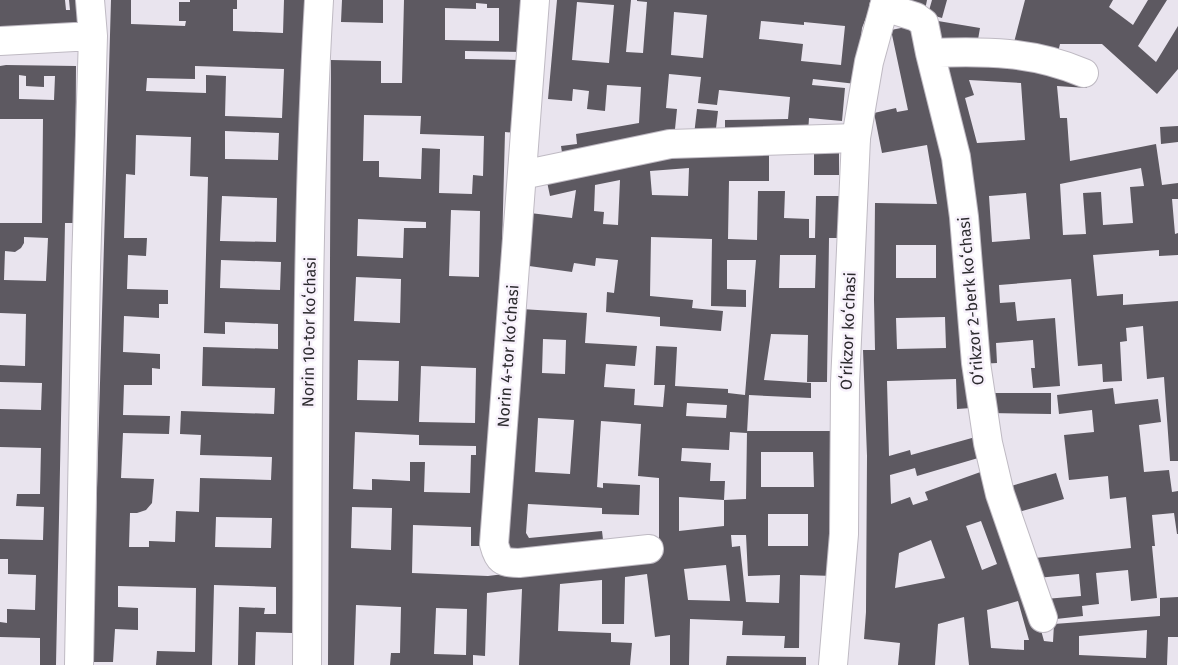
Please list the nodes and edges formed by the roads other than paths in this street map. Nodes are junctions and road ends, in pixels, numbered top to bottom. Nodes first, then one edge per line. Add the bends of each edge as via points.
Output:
1 (90, 0) edge
2 (319, 0) edge
3 (535, 0) edge
4 (885, 4) edge
5 (93, 36) junction
6 (0, 41) edge
7 (930, 53) junction
8 (1084, 73) dead end
9 (856, 138) junction
10 (522, 175) junction
11 (649, 549) dead end
12 (1043, 618) dead end
13 (79, 665) edge
14 (306, 665) edge
15 (833, 665) edge

1 - 5 street
2 - 14 street, Norin 10-tor koʻchasi via 310,240
3 - 10 street, Norin 4-tor koʻchasi
4 - 7 street, Oʻrikzor 2-berk koʻchasi via 916,17 924,24
4 - 9 street, Oʻrikzor koʻchasi
5 - 6 street
5 - 13 street
7 - 8 street via 1017,54 1064,64
7 - 12 street, Oʻrikzor 2-berk koʻchasi via 956,157 976,363 988,443 1000,494
9 - 10 street via 670,144
9 - 15 street, Oʻrikzor koʻchasi via 846,384 844,534
10 - 11 street, Norin 4-tor koʻchasi via 494,544 497,556 507,563 519,563

